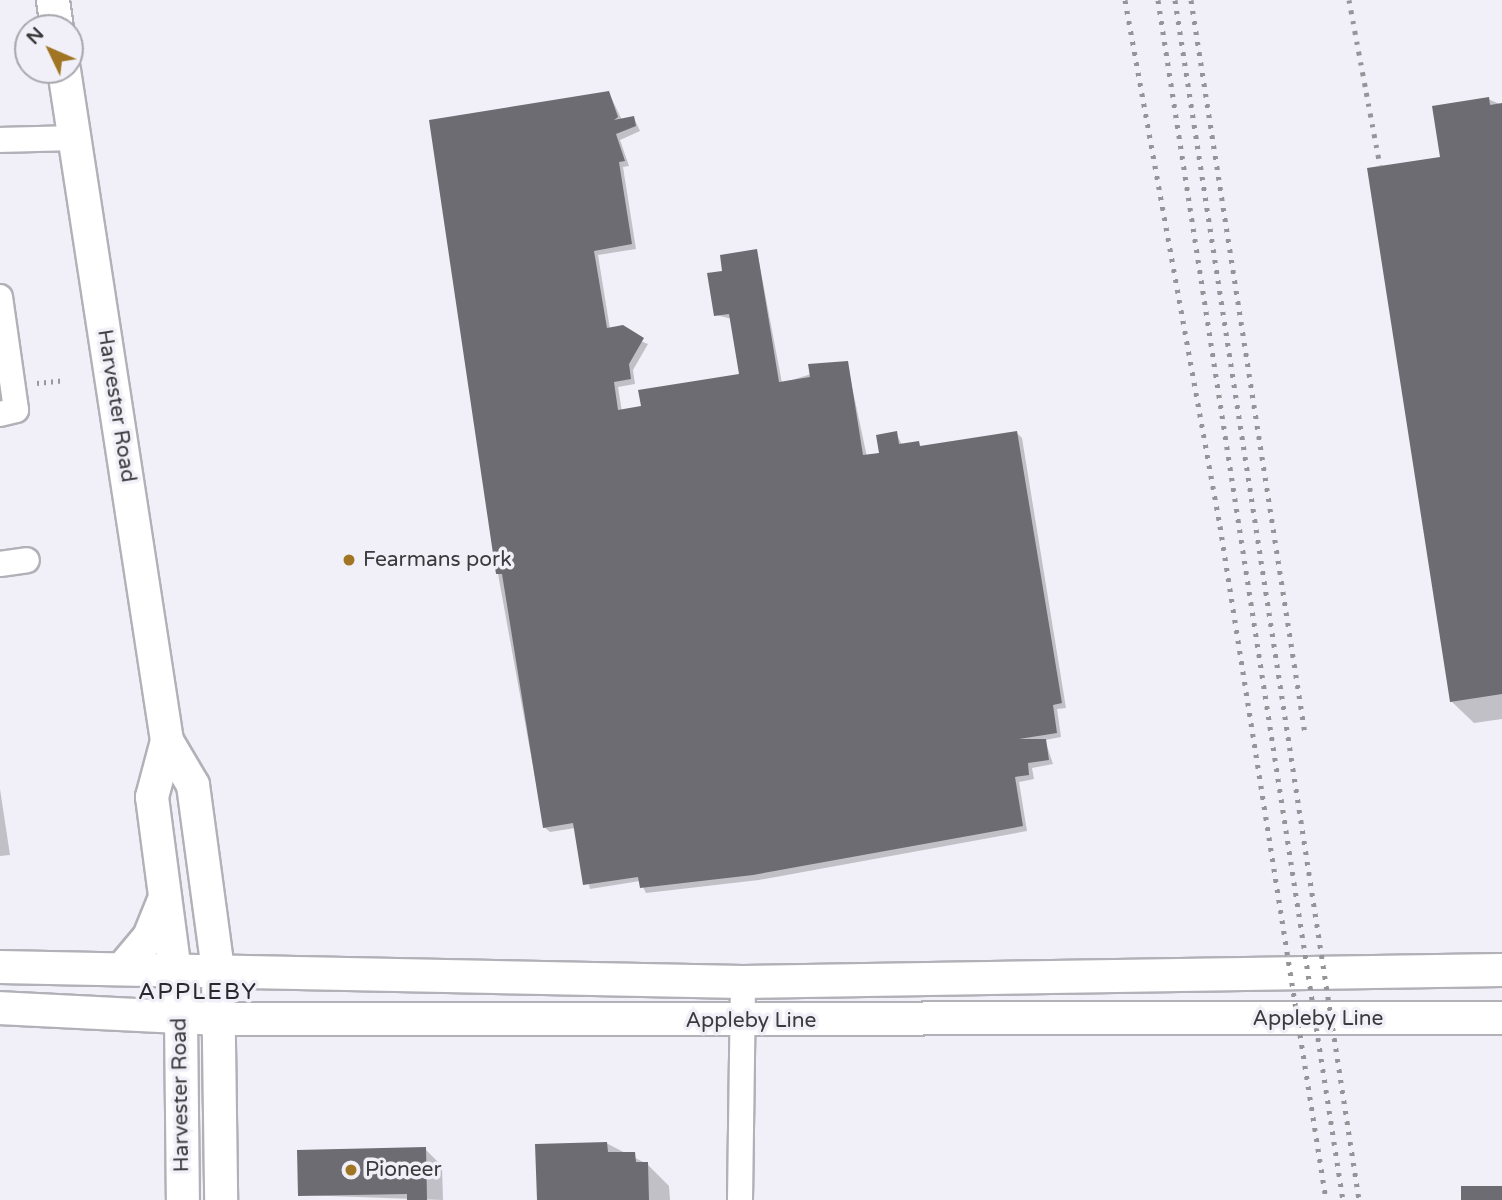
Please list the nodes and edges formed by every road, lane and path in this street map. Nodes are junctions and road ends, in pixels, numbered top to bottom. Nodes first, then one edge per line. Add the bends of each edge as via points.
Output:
1 (66, 84) edge
2 (74, 138) junction
3 (0, 140) edge
4 (0, 297) edge
5 (0, 414) edge
6 (27, 560) dead end
7 (0, 564) edge
8 (167, 741) junction
9 (166, 896) junction
10 (0, 967) edge
11 (122, 970) junction
12 (175, 970) junction
13 (1502, 970) edge
14 (218, 971) junction
15 (743, 982) junction
16 (0, 1008) edge
17 (181, 1017) junction
18 (1502, 1018) edge
19 (219, 1019) junction
20 (743, 1022) junction
21 (183, 1200) edge
22 (221, 1200) edge
23 (740, 1200) edge

1 - 2 main road, Harvester Road
2 - 3 street
2 - 8 main road, Harvester Road
4 - 5 street via 16,410
6 - 7 street
8 - 9 main road, Harvester Road via 152,797
8 - 14 main road, Harvester Road via 193,785
9 - 11 main road via 149,937
9 - 12 main road, Harvester Road
10 - 11 main road, Appleby Line
11 - 12 main road, Appleby Line
12 - 14 main road, Appleby Line
12 - 17 main road, Harvester Road
13 - 15 main road, Appleby Line
14 - 15 main road, Appleby Line
14 - 19 main road, Harvester Road
15 - 20 street
16 - 17 main road, Appleby Line
17 - 19 main road, Appleby Line
17 - 21 main road, Harvester Road
18 - 20 main road, Appleby Line
19 - 20 main road, Appleby Line
19 - 22 main road, Harvester Road
20 - 23 street

